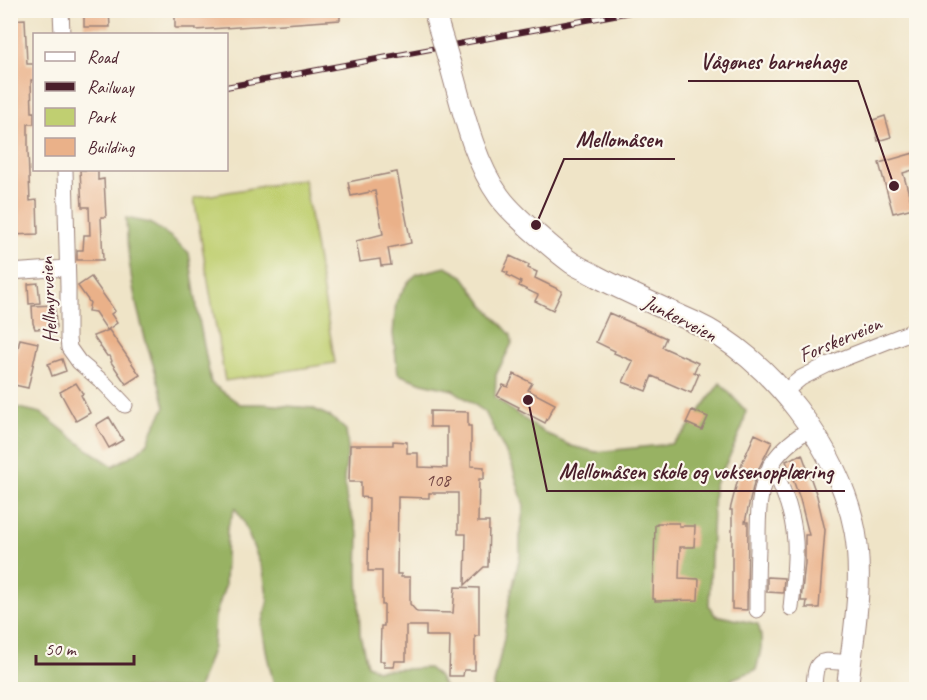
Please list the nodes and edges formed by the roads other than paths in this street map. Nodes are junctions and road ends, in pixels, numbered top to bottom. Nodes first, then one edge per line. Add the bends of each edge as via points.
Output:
1 (61, 10) edge
2 (437, 19) edge
3 (62, 33) edge
4 (65, 171) edge
5 (67, 268) junction
6 (10, 272) edge
7 (916, 330) edge
8 (784, 392) junction
9 (125, 405) dead end
10 (811, 428) junction
11 (770, 466) junction
12 (791, 608) dead end
13 (757, 610) dead end
14 (850, 663) junction
15 (814, 690) edge
16 (847, 690) edge

1 - 3 street
2 - 8 street, Junkerveien, bridge via 473,144 507,207 572,263 716,334
4 - 5 street, Hellmyrveien
5 - 6 street
5 - 9 street, Hellmyrveien via 69,348
7 - 8 street, Forskerveien via 826,365
8 - 10 street, Junkerveien
10 - 11 street via 789,444
10 - 14 street, Junkerveien via 839,479 855,531 857,607
11 - 12 street via 794,525 796,558
11 - 13 street via 758,518
14 - 15 street via 818,664 814,670
14 - 16 street, Junkerveien

